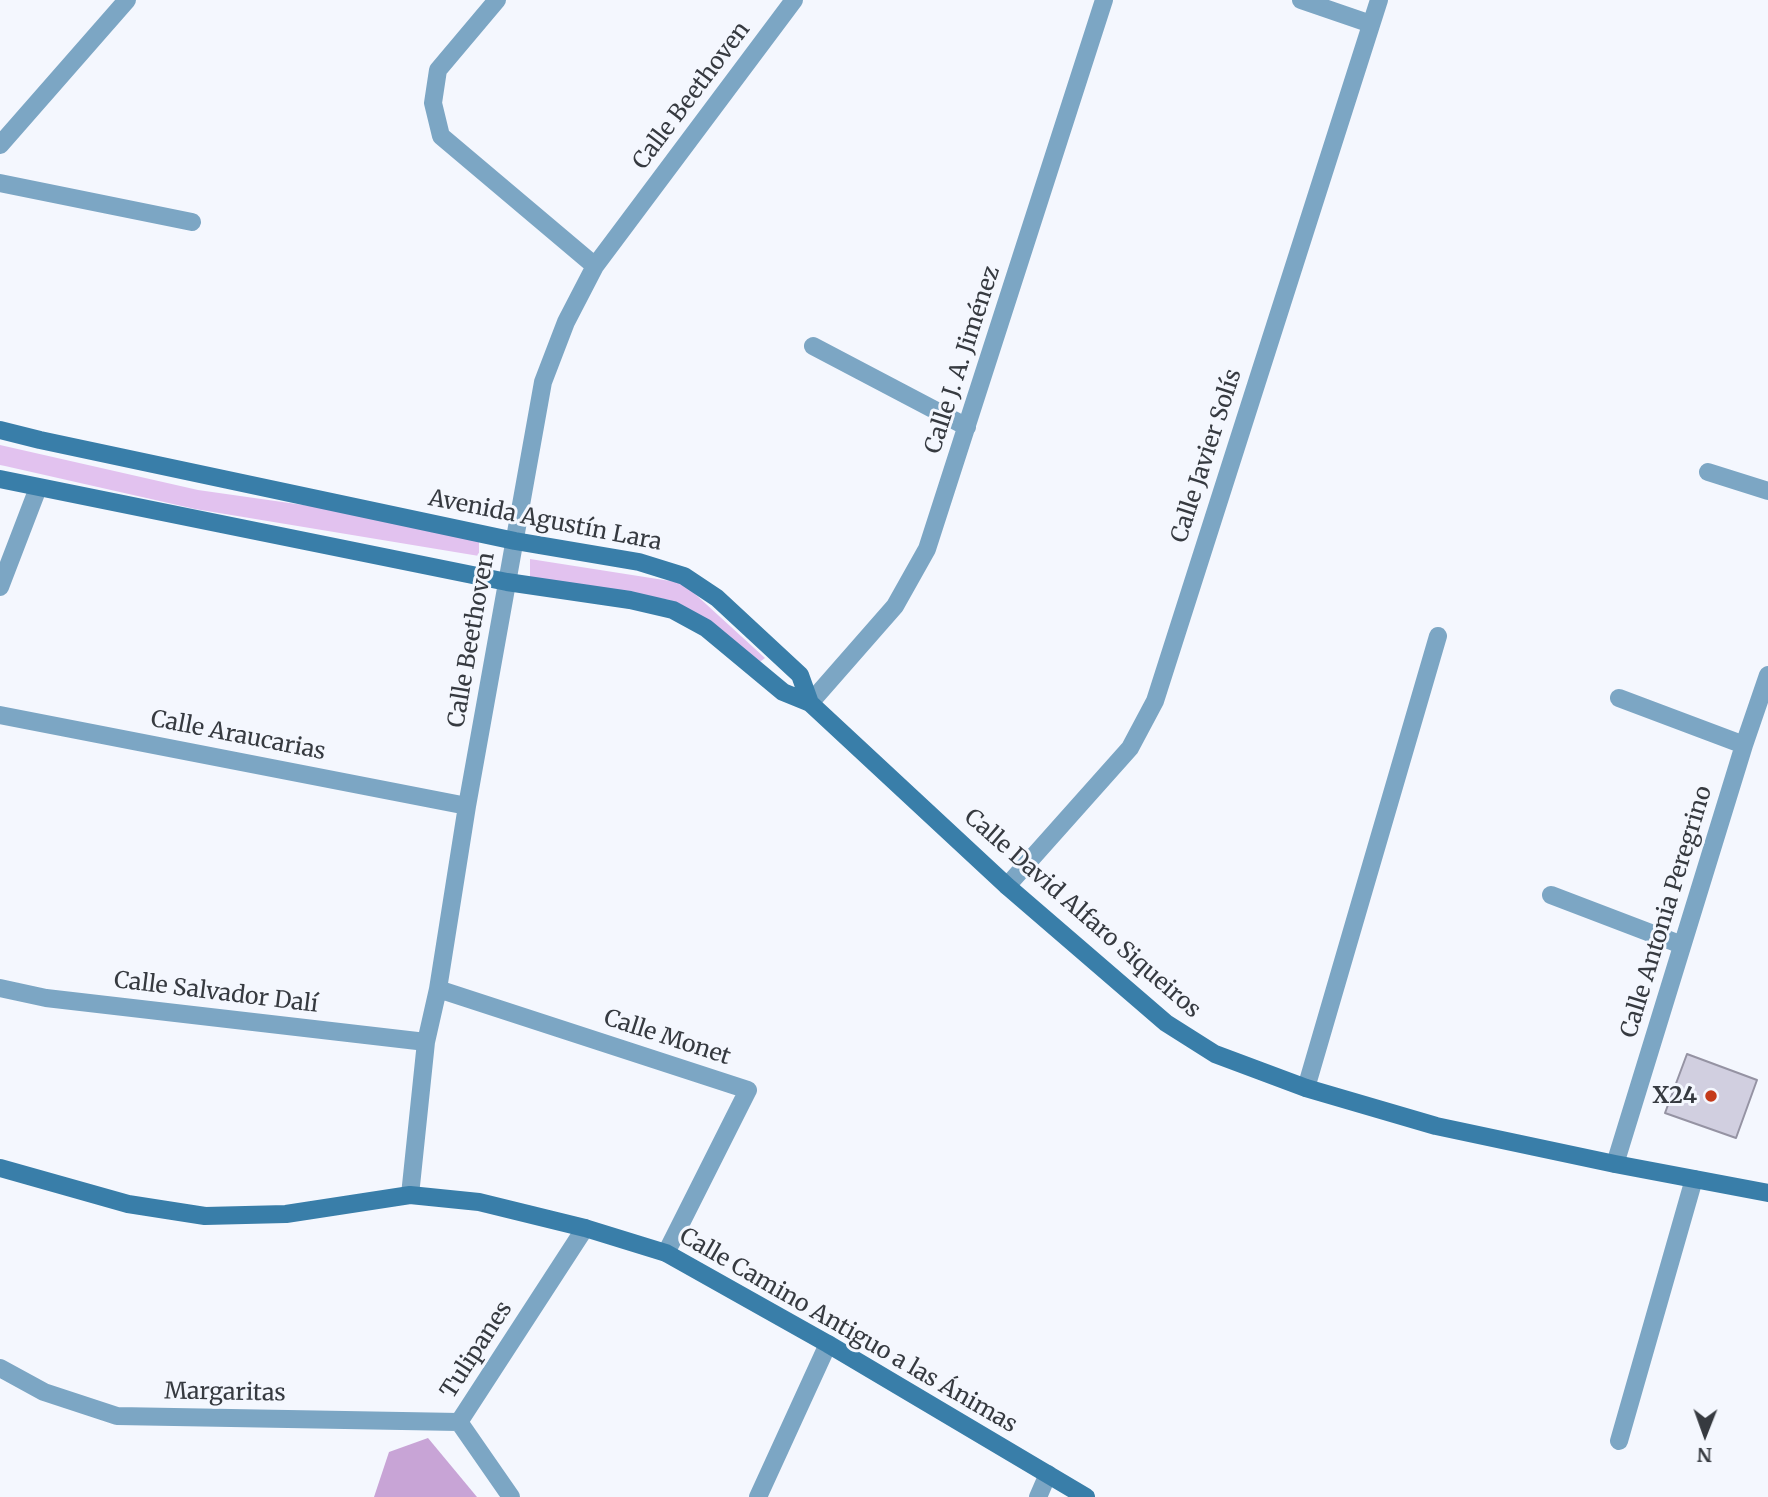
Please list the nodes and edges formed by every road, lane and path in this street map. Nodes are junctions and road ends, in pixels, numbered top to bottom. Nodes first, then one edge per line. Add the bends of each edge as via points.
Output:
1 (127, 0) edge
2 (497, 0) edge
3 (794, 0) edge
4 (1104, 0) edge
5 (1301, 0) edge
6 (1379, 0) edge
7 (1371, 24) junction
8 (0, 145) edge
9 (0, 183) edge
10 (192, 222) dead end
11 (595, 266) junction
12 (813, 346) dead end
13 (967, 427) junction
14 (0, 430) edge
15 (1708, 472) dead end
16 (0, 479) edge
17 (38, 488) junction
18 (1768, 491) edge
19 (515, 541) junction
20 (507, 582) junction
21 (0, 587) edge
22 (1438, 636) dead end
23 (1768, 675) edge
24 (1619, 698) dead end
25 (810, 703) junction
26 (0, 715) edge
27 (1744, 744) junction
28 (467, 806) junction
29 (1007, 886) junction
30 (1551, 895) dead end
31 (1682, 945) junction
32 (0, 988) edge
33 (438, 989) junction
34 (426, 1042) junction
35 (1306, 1088) junction
36 (1615, 1164) junction
37 (0, 1168) edge
38 (1694, 1179) junction
39 (1768, 1193) edge
40 (410, 1195) junction
41 (585, 1228) junction
42 (666, 1252) junction
43 (828, 1343) junction
44 (0, 1368) edge
45 (459, 1422) junction
46 (1619, 1441) dead end
47 (1048, 1474) junction
48 (511, 1497) edge
49 (758, 1497) edge
50 (1038, 1497) edge
51 (1086, 1497) edge

1 - 8 street
2 - 11 street via 438,70 433,103 441,136
3 - 11 street, Calle Beethoven
4 - 13 street, Calle J. A. Jiménez
5 - 7 street
6 - 7 street, Calle Javier Solís
7 - 29 street, Calle Javier Solís via 1155,701 1130,748
9 - 10 street
11 - 19 street, Calle Beethoven via 566,322 543,382
12 - 13 street
13 - 25 street, Calle J. A. Jiménez via 927,549 895,606
14 - 19 main road, Avenida Agustín Lara
15 - 18 street
16 - 17 main road
17 - 20 main road
17 - 21 street
19 - 20 street, Calle Beethoven
19 - 25 main road, Avenida Agustín Lara via 639,562 684,576 717,598 800,675
20 - 25 main road via 673,610 706,628 783,692
20 - 28 street, Calle Beethoven
22 - 35 street
23 - 27 street, Calle Antonia Peregrino
24 - 27 street
25 - 29 main road, Calle David Alfaro Siqueiros
26 - 28 street, Calle Araucarias
27 - 31 street, Calle Antonia Peregrino
28 - 33 street, Calle Beethoven
29 - 35 main road, Calle David Alfaro Siqueiros via 1166,1023 1215,1054
30 - 31 street
31 - 36 street, Calle Antonia Peregrino
32 - 34 street, Calle Salvador Dalí via 46,998
33 - 34 street, Calle Beethoven
33 - 42 street, Calle Monet via 748,1090
34 - 40 street, Calle Beethoven
35 - 36 main road, Calle David Alfaro Siqueiros via 1436,1126
36 - 38 main road, Calle David Alfaro Siqueiros
37 - 40 main road, Calle Camino Antiguo a las Ánimas via 128,1204 205,1216 286,1214
38 - 39 main road, Calle David Alfaro Siqueiros
38 - 46 street
40 - 41 main road, Calle Camino Antiguo a las Ánimas via 479,1202
41 - 42 main road, Calle Camino Antiguo a las Ánimas
41 - 45 street, Tulipanes
42 - 43 main road, Calle Camino Antiguo a las Ánimas
43 - 47 main road, Calle Camino Antiguo a las Ánimas
43 - 49 street
44 - 45 street, Margaritas via 44,1392 117,1416
45 - 48 street, Tulipanes
47 - 50 street
47 - 51 main road, Calle Camino Antiguo a las Ánimas

